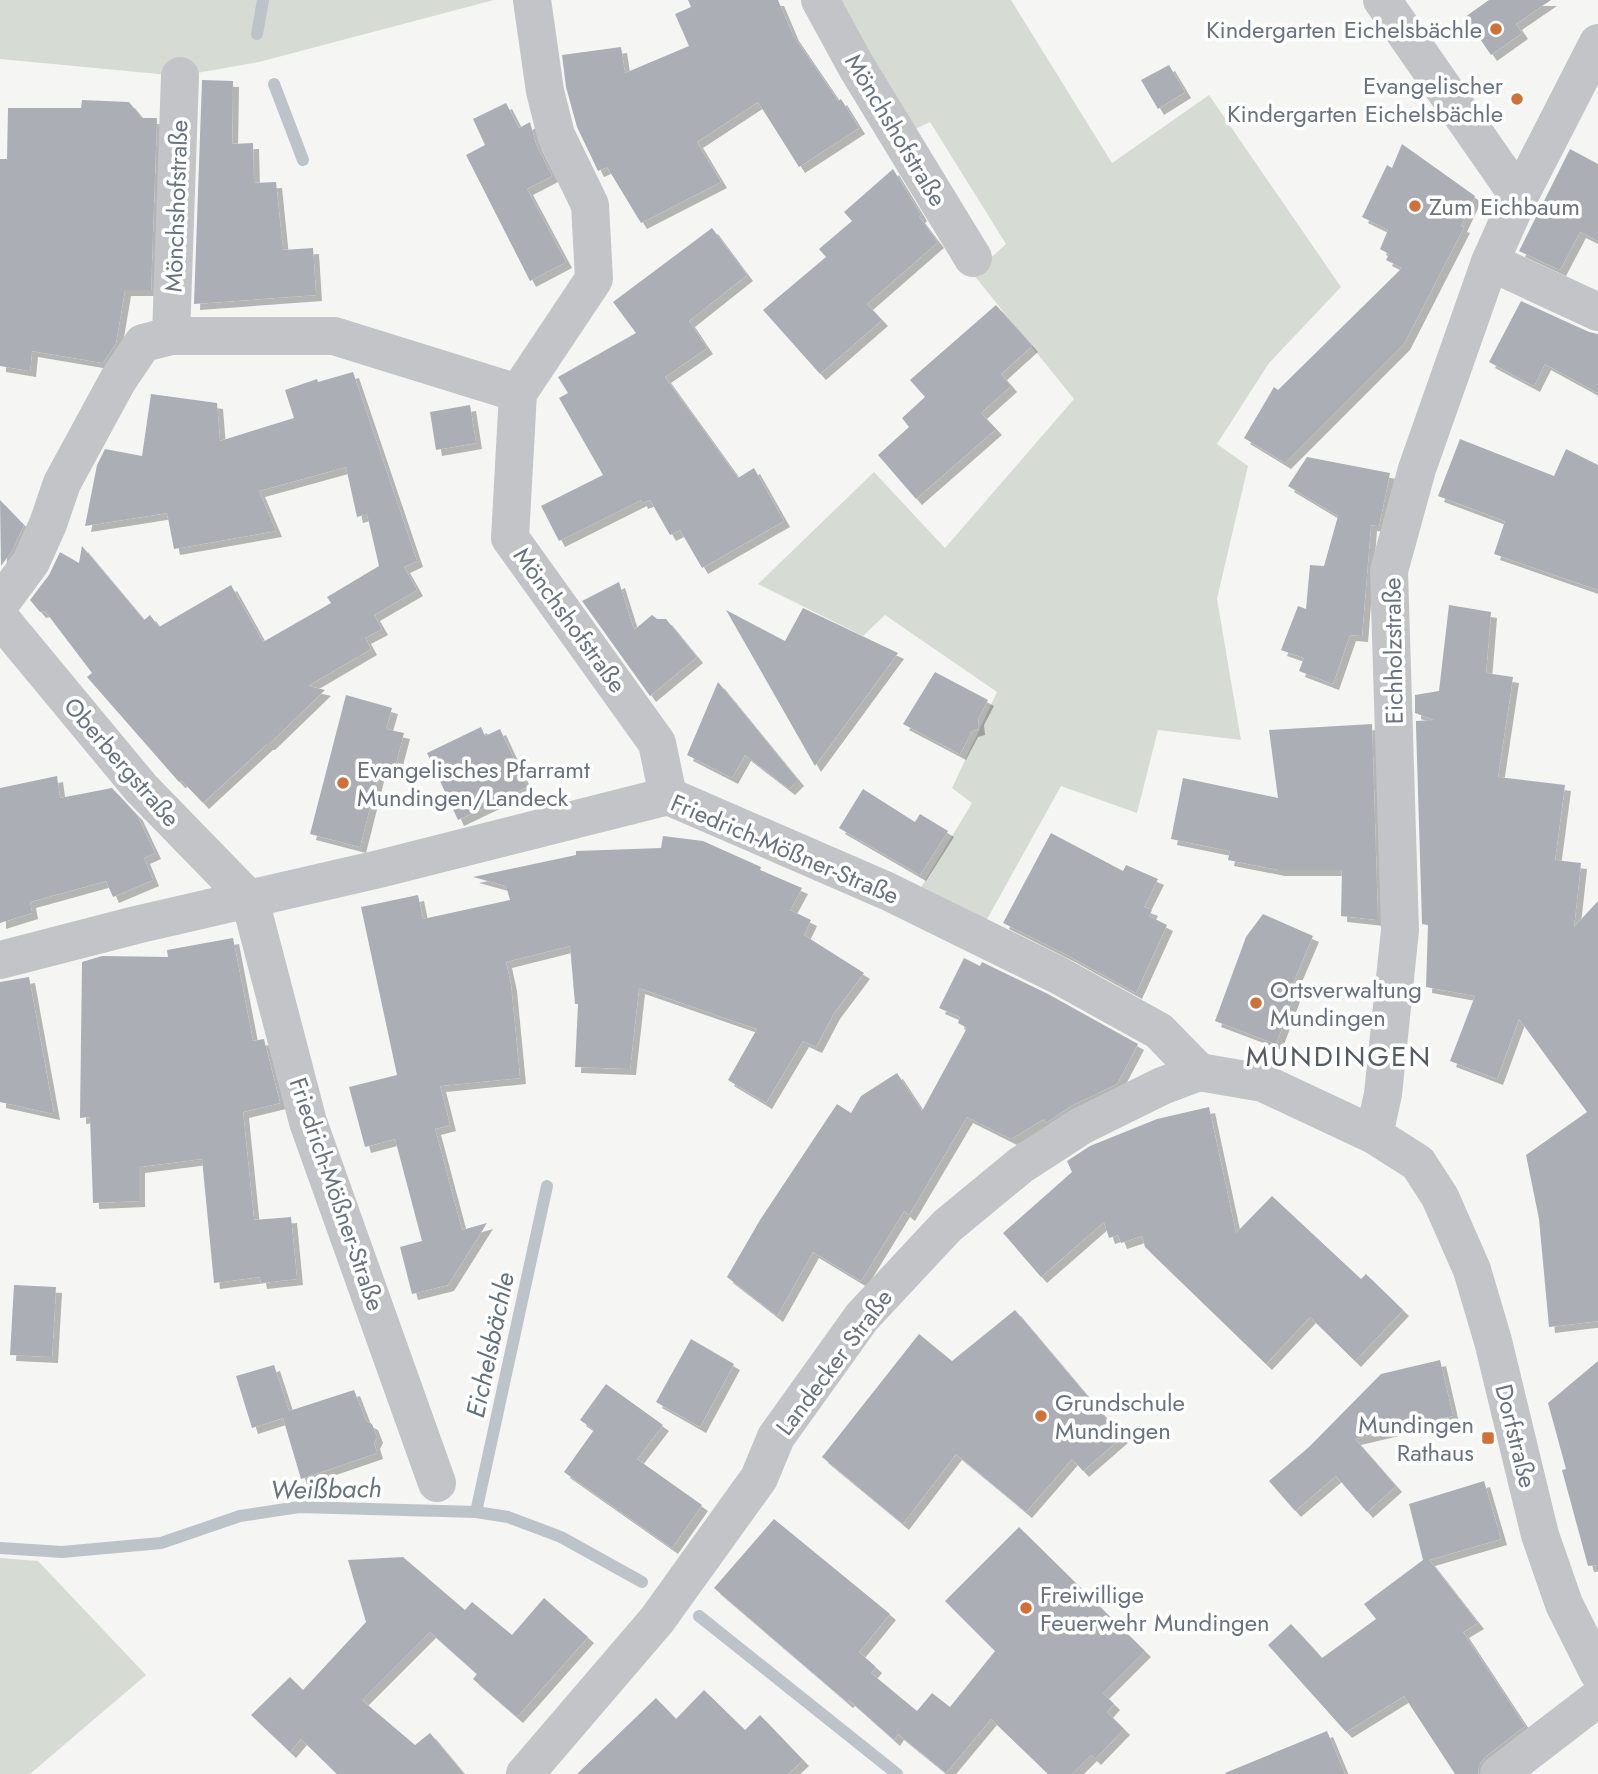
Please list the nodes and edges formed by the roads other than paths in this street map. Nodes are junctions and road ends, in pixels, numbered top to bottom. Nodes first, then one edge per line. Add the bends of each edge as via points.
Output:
1 (532, 0) edge
2 (820, 0) edge
3 (1382, 0) edge
4 (1598, 43) edge
5 (180, 76) dead end
6 (1519, 197) junction
7 (973, 258) dead end
8 (1490, 261) junction
9 (1598, 312) edge
10 (171, 336) junction
11 (518, 393) junction
12 (0, 604) edge
13 (0, 618) edge
14 (668, 796) junction
15 (250, 900) junction
16 (0, 960) edge
17 (1199, 1072) junction
18 (1374, 1135) junction
19 (437, 1483) dead end
20 (1598, 1672) edge
21 (1598, 1698) edge
22 (525, 1774) edge
23 (1499, 1774) edge

1 - 11 street via 556,135 590,205 594,279
2 - 7 street, Mönchshofstraße
3 - 6 street
4 - 6 street, Eichholzstraße
5 - 10 street, Mönchshofstraße
6 - 8 street, Eichholzstraße
8 - 9 street
8 - 18 street, Eichholzstraße via 1417,469 1390,571 1400,930 1383,1094
10 - 11 street via 334,336
10 - 12 street via 143,343 118,380 62,483 31,562
11 - 14 street, Mönchshofstraße via 510,538 657,743
13 - 15 street, Oberbergstraße via 141,788
14 - 15 street, Friedrich-Mößner-Straße
14 - 17 street, Friedrich-Mößner-Straße via 887,891 1058,975 1159,1031
15 - 16 street, Friedrich-Mößner-Straße
15 - 19 street, Friedrich-Mößner-Straße via 308,1122
17 - 18 street, Dorfstraße via 1263,1083
17 - 22 street, Landecker Straße via 1081,1126 1021,1165 947,1226 862,1317 776,1437 759,1478 664,1609
18 - 20 street, Dorfstraße via 1418,1163 1440,1197 1476,1282 1540,1535 1564,1604
21 - 23 street

